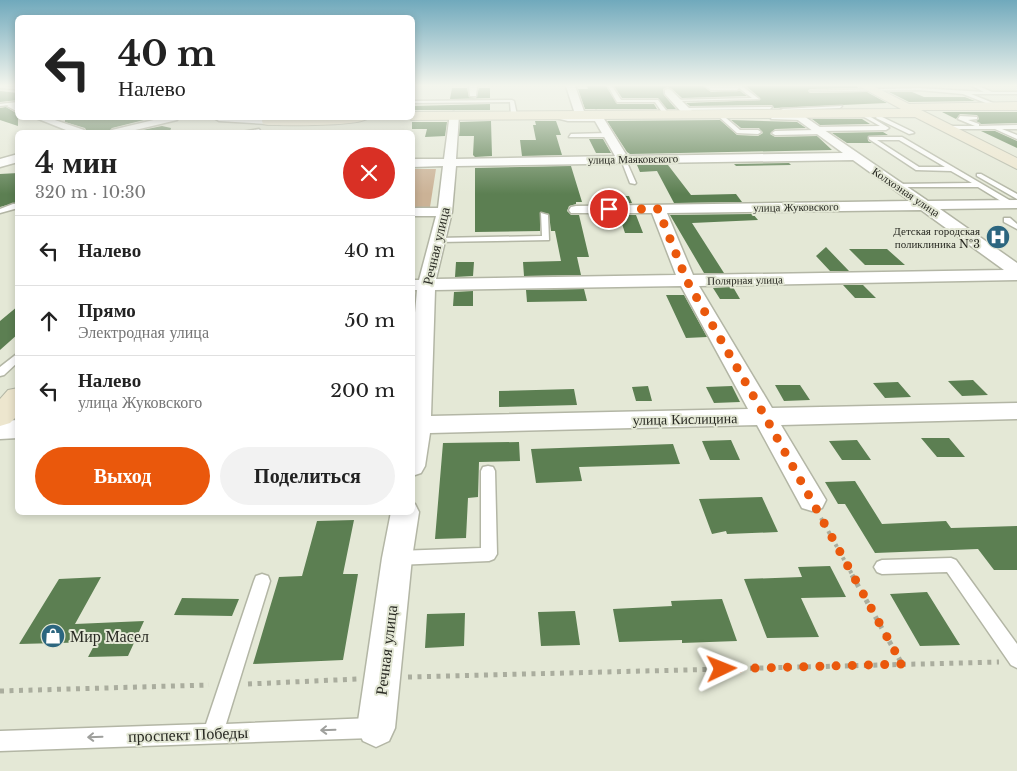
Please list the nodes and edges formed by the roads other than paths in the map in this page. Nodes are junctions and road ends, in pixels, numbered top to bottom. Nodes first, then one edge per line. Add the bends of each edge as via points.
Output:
1 (52, 122) edge
2 (157, 122) edge
3 (454, 122) edge
4 (600, 122) edge
5 (728, 122) edge
6 (802, 122) edge
7 (874, 122) edge
8 (890, 122) edge
9 (935, 122) edge
10 (969, 122) edge
11 (980, 127) junction
12 (994, 127) junction
13 (1017, 127) edge
14 (886, 128) junction
15 (946, 128) junction
16 (74, 130) edge
17 (124, 130) edge
18 (819, 130) junction
19 (758, 132) dead end
20 (775, 133) dead end
21 (910, 133) dead end
22 (608, 135) junction
23 (571, 136) dead end
24 (1017, 137) edge
25 (900, 138) junction
26 (853, 156) junction
27 (622, 158) junction
28 (15, 159) edge
29 (0, 163) edge
30 (415, 163) edge
31 (451, 163) junction
32 (1017, 164) edge
33 (953, 169) junction
34 (979, 175) dead end
35 (633, 183) dead end
36 (979, 185) junction
37 (898, 186) junction
38 (1015, 202) edge
39 (926, 205) junction
40 (15, 206) edge
41 (658, 209) junction
42 (576, 210) dead end
43 (0, 211) edge
44 (415, 212) edge
45 (445, 212) junction
46 (544, 215) dead end
47 (1007, 220) dead end
48 (1017, 227) edge
49 (438, 240) junction
50 (1017, 271) edge
51 (1017, 275) edge
52 (687, 281) junction
53 (419, 285) edge
54 (15, 359) edge
55 (0, 373) edge
56 (1017, 411) edge
57 (766, 418) junction
58 (416, 425) edge
59 (15, 429) edge
60 (0, 430) edge
61 (488, 471) dead end
62 (812, 500) road end
63 (404, 515) edge
64 (397, 558) junction
65 (882, 567) dead end
66 (262, 582) dead end
67 (1012, 661) edge
68 (376, 728) joint
69 (213, 733) junction
70 (0, 741) edge

1 - 16 street
2 - 17 street
3 - 31 street, Речная улица
4 - 22 street
5 - 19 lane via 739,132
6 - 18 street, Колхозная улица
7 - 14 lane
8 - 21 lane
9 - 15 street
10 - 11 lane
11 - 12 lane
11 - 15 lane
12 - 13 lane
12 - 24 lane
14 - 18 lane
14 - 25 lane
15 - 32 street
18 - 20 lane
18 - 26 street, Колхозная улица
22 - 23 lane
22 - 27 street
25 - 33 lane
25 - 33 lane via 871,138 918,169
26 - 27 street, улица Маяковского
26 - 37 street, Колхозная улица
27 - 31 street, улица Маяковского
27 - 35 lane
28 - 29 street
30 - 31 street, улица Маяковского
31 - 45 street, Речная улица
33 - 36 lane
34 - 38 lane
36 - 37 lane
36 - 38 lane
37 - 39 street, Колхозная улица
38 - 39 street, улица Жуковского
39 - 41 street, улица Жуковского
39 - 50 street, Колхозная улица
40 - 43 lane
41 - 42 street, улица Жуковского
41 - 52 street
44 - 45 street
45 - 49 street, Речная улица
46 - 49 lane via 546,238
47 - 48 lane
49 - 53 street, Речная улица
51 - 52 street, Полярная улица
52 - 53 street, Полярная улица
52 - 57 street
53 - 58 street, Речная улица
54 - 55 lane
56 - 57 street, улица Кислицина
57 - 58 street, улица Кислицина
57 - 62 street
59 - 60 street
61 - 64 lane via 489,554
63 - 64 street, Речная улица
64 - 68 street, Речная улица
65 - 67 lane via 951,565
66 - 69 lane
68 -> 69 lane, проспект Победы
69 -> 70 lane, проспект Победы

